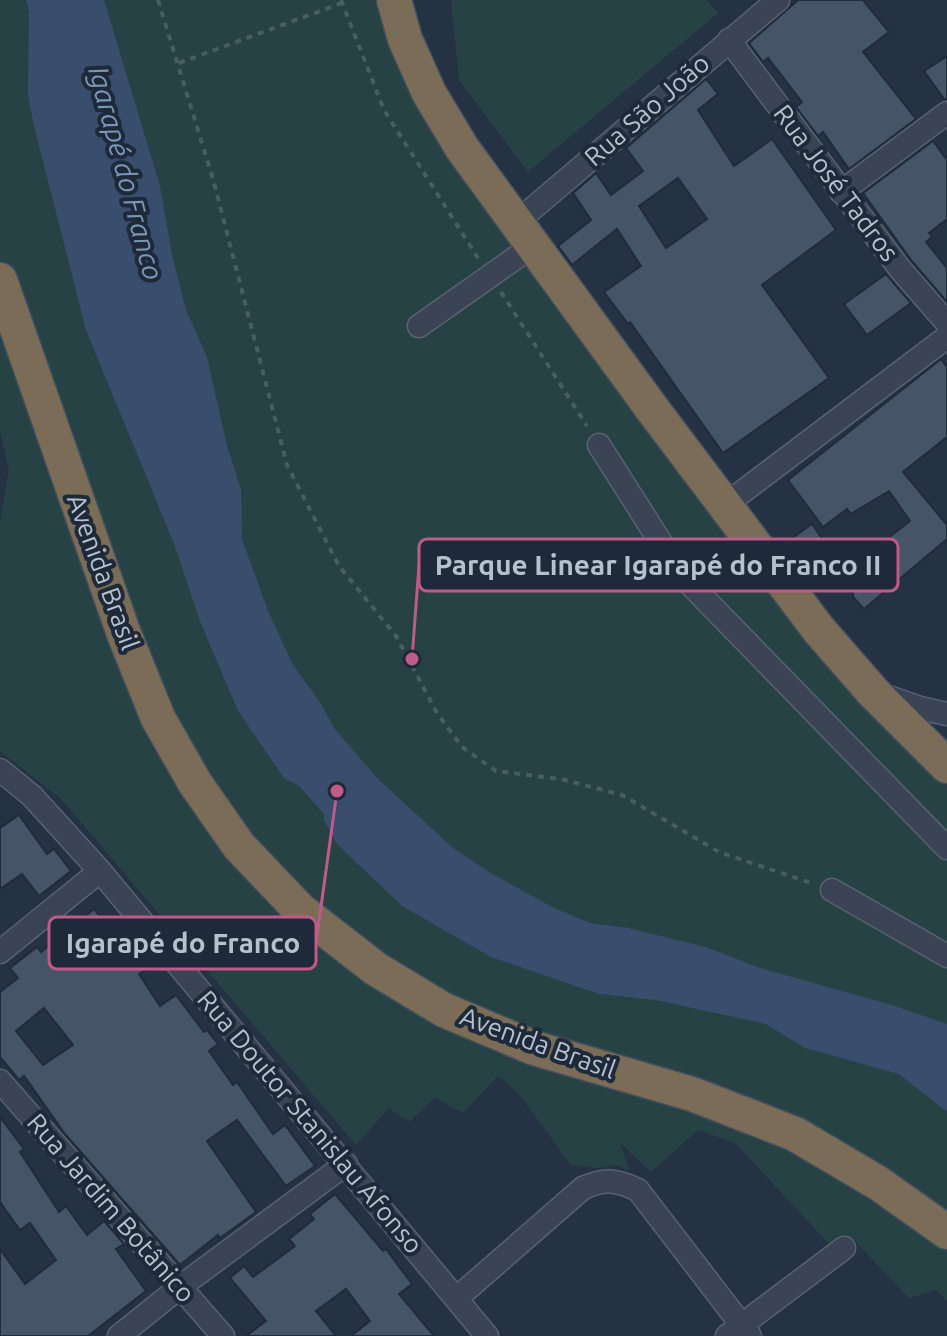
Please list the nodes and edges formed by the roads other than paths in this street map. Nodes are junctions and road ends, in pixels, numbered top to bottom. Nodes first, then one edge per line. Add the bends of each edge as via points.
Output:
1 (394, 0) edge
2 (778, 0) edge
3 (729, 40) junction
4 (947, 113) edge
5 (841, 192) junction
6 (526, 233) junction
7 (0, 280) edge
8 (947, 323) edge
9 (419, 326) dead end
10 (947, 337) edge
11 (599, 445) road end
12 (725, 505) junction
13 (873, 692) junction
14 (947, 714) edge
15 (947, 766) edge
16 (0, 770) edge
17 (947, 848) edge
18 (100, 871) junction
19 (832, 890) road end
20 (0, 952) edge
21 (947, 956) edge
22 (0, 1081) edge
23 (346, 1164) junction
24 (947, 1232) edge
25 (844, 1248) dead end
26 (180, 1287) junction
27 (457, 1298) junction
28 (739, 1332) edge
29 (119, 1336) edge
30 (223, 1336) edge
31 (487, 1336) edge

1 - 6 highway via 429,93 462,148
2 - 3 street, Rua São João
3 - 5 street, Rua José Tadros
3 - 6 street, Rua São João
4 - 5 street
5 - 8 street, Rua José Tadros
6 - 9 street, Rua São João via 490,276
6 - 12 highway
7 - 24 highway, Avenida Brasil via 158,718 239,846 300,910 376,969 444,1010 534,1048 692,1094 795,1134
10 - 12 street
11 - 17 street via 689,583
12 - 13 highway
13 - 14 street
13 - 15 highway
16 - 18 street, Rua Doutor Stanislau Afonso via 32,796
18 - 20 street
18 - 23 street, Rua Doutor Stanislau Afonso
19 - 21 street
22 - 26 street, Rua Jardim Botânico
23 - 26 street
23 - 27 street, Rua Doutor Stanislau Afonso
25 - 28 street
26 - 29 street
26 - 30 street, Rua Jardim Botânico
27 - 28 street via 583,1188 615,1180 638,1190
27 - 31 street, Rua Doutor Stanislau Afonso

